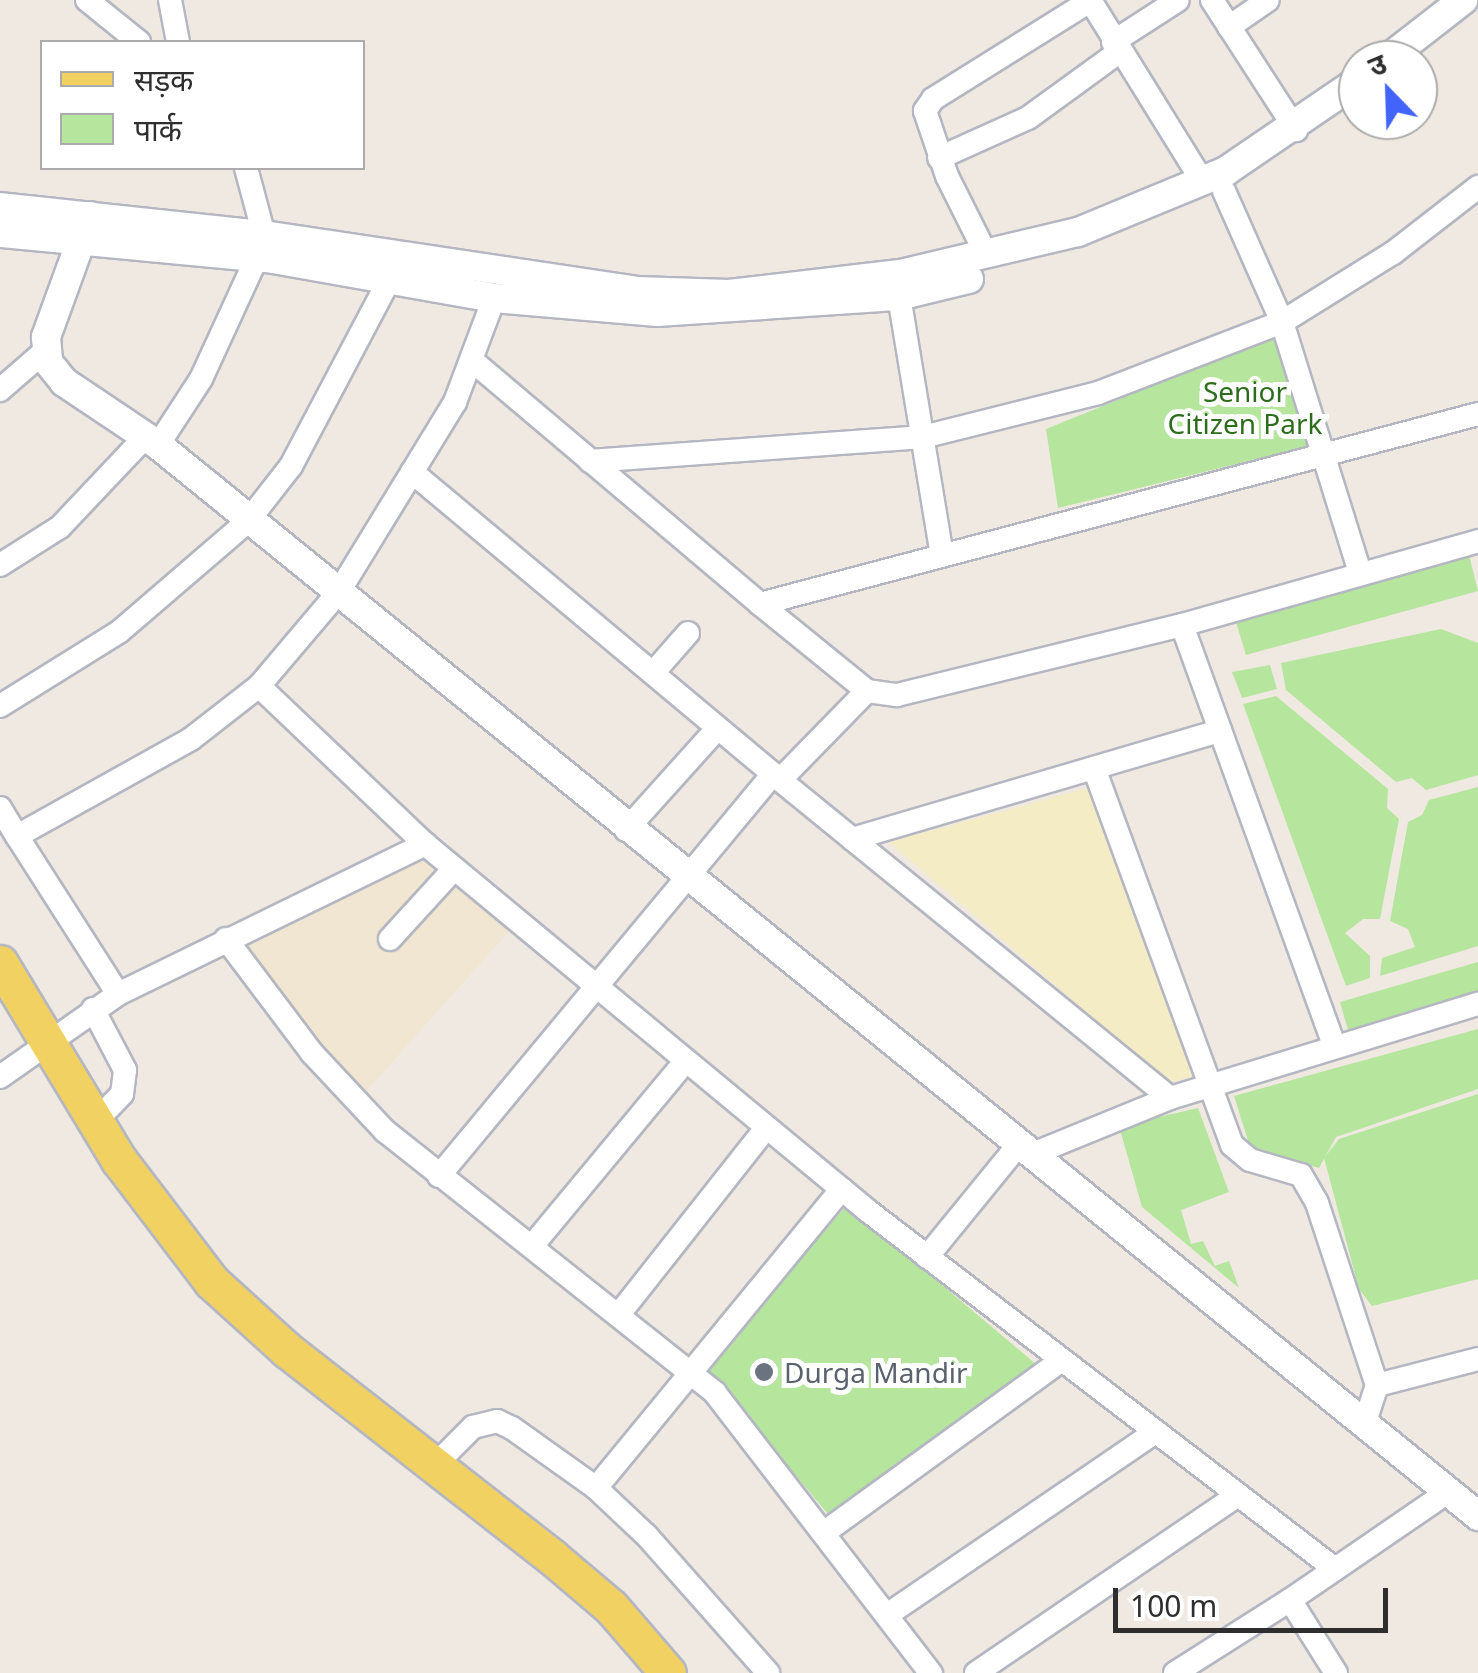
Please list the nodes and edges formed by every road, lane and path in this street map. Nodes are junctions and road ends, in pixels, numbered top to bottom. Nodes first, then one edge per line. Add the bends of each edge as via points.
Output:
1 (87, 0) edge
2 (170, 0) edge
3 (1090, 0) edge
4 (1178, 0) edge
5 (1212, 0) edge
6 (1268, 0) edge
7 (1463, 0) edge
8 (1478, 11) edge
9 (1230, 27) junction
10 (137, 40) edge
11 (178, 40) edge
12 (1412, 40) edge
13 (1438, 41) edge
14 (1116, 47) junction
15 (1338, 97) edge
16 (1338, 113) edge
17 (1296, 130) junction
18 (939, 158) junction
19 (246, 170) edge
20 (1478, 186) edge
21 (1213, 187) junction
22 (0, 207) edge
23 (87, 229) junction
24 (0, 234) edge
25 (261, 246) junction
26 (988, 256) junction
27 (389, 280) junction
28 (899, 296) junction
29 (494, 298) junction
30 (1282, 322) junction
31 (46, 350) junction
32 (475, 363) junction
33 (0, 390) edge
34 (1478, 414) edge
35 (923, 437) junction
36 (152, 441) junction
37 (1324, 453) junction
38 (590, 462) junction
39 (412, 472) junction
40 (248, 521) junction
41 (1478, 541) edge
42 (942, 555) junction
43 (0, 565) edge
44 (1360, 572) junction
45 (338, 593) junction
46 (760, 604) junction
47 (1182, 625) junction
48 (688, 632) dead end
49 (653, 673) junction
50 (259, 686) junction
51 (867, 691) junction
52 (0, 706) edge
53 (718, 728) junction
54 (1220, 731) junction
55 (1094, 768) junction
56 (777, 777) junction
57 (0, 808) edge
58 (626, 830) junction
59 (17, 836) junction
60 (852, 839) junction
61 (425, 844) junction
62 (453, 870) junction
63 (684, 877) junction
64 (226, 939) junction
65 (390, 940) dead end
66 (0, 963) edge
67 (594, 989) junction
68 (118, 994) junction
69 (1478, 1004) edge
70 (93, 1010) junction
71 (46, 1043) junction
72 (1335, 1048) junction
73 (684, 1062) junction
74 (0, 1077) edge
75 (1208, 1085) junction
76 (1170, 1098) junction
77 (95, 1122) junction
78 (766, 1128) junction
79 (1028, 1148) junction
80 (439, 1176) junction
81 (842, 1189) junction
82 (532, 1246) junction
83 (927, 1257) junction
84 (620, 1314) junction
85 (1478, 1359) edge
86 (1062, 1360) junction
87 (688, 1369) junction
88 (1377, 1384) junction
89 (1365, 1421) junction
90 (1155, 1432) junction
91 (435, 1465) junction
92 (596, 1488) junction
93 (1448, 1492) junction
94 (1238, 1494) junction
95 (1478, 1516) edge
96 (824, 1532) junction
97 (1335, 1569) junction
98 (1290, 1600) junction
99 (887, 1615) junction
100 (668, 1673) edge
101 (768, 1673) edge
102 (931, 1673) edge
103 (976, 1673) edge
104 (1174, 1673) edge
105 (1336, 1673) edge

1 - 10 street
2 - 11 street
3 - 14 street
3 - 18 street via 933,99 924,122
4 - 14 street
5 - 9 street
6 - 9 street
7 - 12 street
8 - 13 street
9 - 17 street
14 - 18 street via 1028,118
14 - 21 street
15 - 17 street
16 - 21 street
17 - 21 street
18 - 26 street
19 - 25 street
20 - 30 street via 1393,253
21 - 26 street
21 - 28 street via 1078,249
21 - 30 street
22 - 23 street
23 - 24 street
23 - 25 street
23 - 31 street via 48,327
25 - 26 street via 637,291 747,292
25 - 27 street
25 - 36 street via 201,379
27 - 29 street
27 - 40 street via 290,466
28 - 29 street via 711,312
28 - 35 street
29 - 32 street
30 - 35 street via 1098,393
30 - 37 street
31 - 33 street
31 - 36 street via 64,382
32 - 38 street
32 - 39 street
34 - 37 street
35 - 38 street
35 - 42 street
36 - 40 street
36 - 43 street via 60,526
37 - 42 street
37 - 44 street
38 - 46 street
39 - 45 street
39 - 49 street
40 - 45 street
40 - 52 street via 119,632
41 - 44 street
42 - 46 street
44 - 47 street
45 - 50 street
45 - 58 street
46 - 51 street
47 - 51 street via 897,695
47 - 54 street
48 - 49 street
49 - 53 street
50 - 59 street via 192,739
50 - 61 street
51 - 56 street
53 - 56 street
53 - 58 street
54 - 55 street
54 - 72 street
55 - 60 street
55 - 75 street
56 - 60 street
56 - 63 street
57 - 59 street
58 - 63 street
59 - 68 street
60 - 76 street
61 - 62 street
61 - 64 street
62 - 65 street
62 - 67 street
63 - 67 street
63 - 79 street
64 - 68 street
64 - 80 street via 346,1093
66 - 71 main road
67 - 73 street
67 - 80 street
68 - 70 street
69 - 72 street
70 - 71 street
70 - 77 street via 125,1070 122,1094
71 - 74 street
71 - 77 main road
72 - 75 street
73 - 78 street
73 - 82 street
75 - 76 street
75 - 88 street via 1238,1154 1286,1168 1310,1184
76 - 79 street
77 - 91 main road via 212,1282
78 - 81 street
78 - 84 street
79 - 83 street
79 - 89 street
80 - 82 street
81 - 83 street
81 - 87 street
82 - 84 street
83 - 86 street
84 - 87 street
85 - 88 street
86 - 90 street
86 - 96 street
87 - 92 street
87 - 96 street via 736,1416
88 - 89 street
89 - 93 street
90 - 94 street
90 - 99 street
91 - 92 street via 473,1427 498,1421
91 - 100 main road via 610,1607
92 - 101 street via 697,1588
93 - 95 street
93 - 97 street
94 - 97 street
94 - 103 street
96 - 99 street
97 - 98 street
98 - 104 street
98 - 105 street
99 - 102 street

